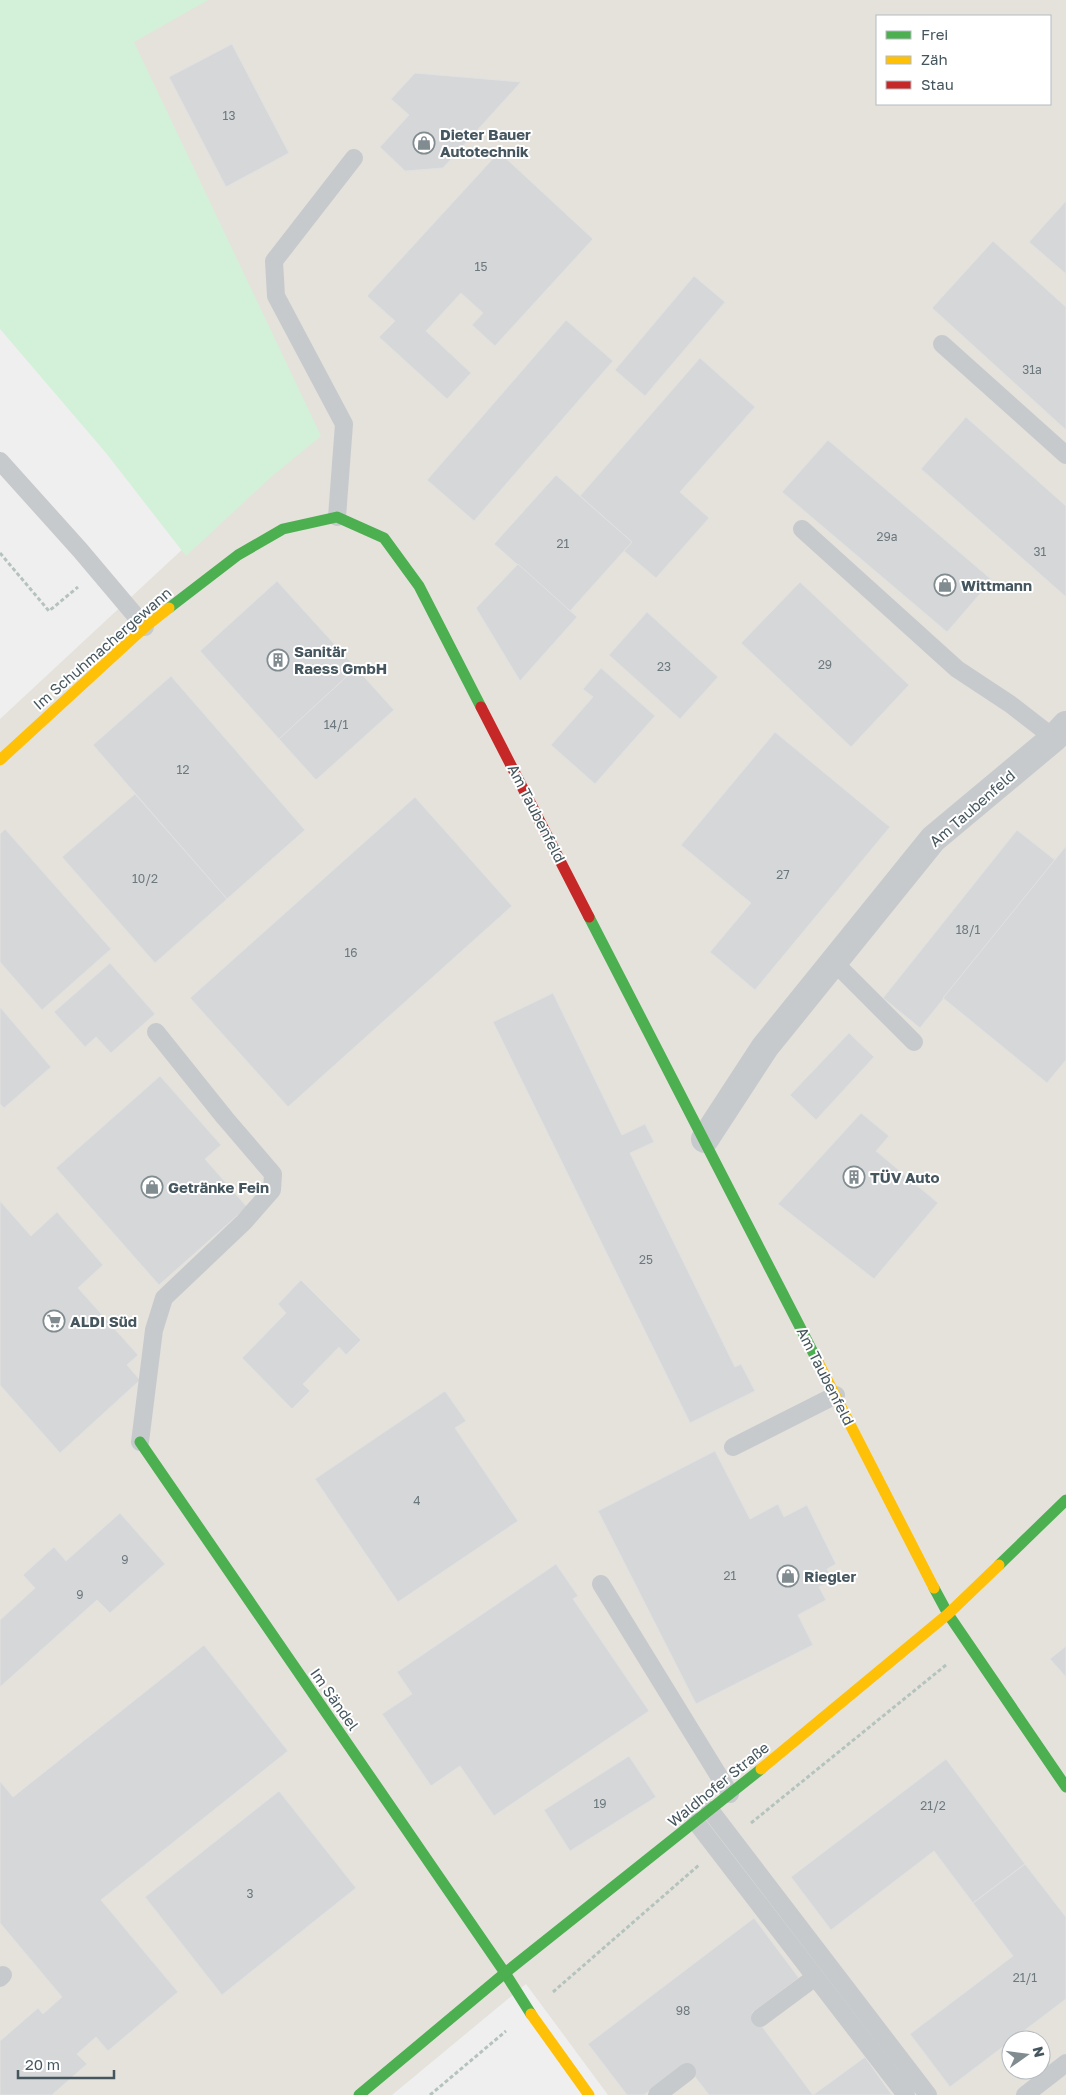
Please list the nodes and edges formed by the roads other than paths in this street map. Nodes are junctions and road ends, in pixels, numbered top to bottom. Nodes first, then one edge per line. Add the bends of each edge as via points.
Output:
1 (354, 158) dead end
2 (942, 344) dead end
3 (1066, 455) edge
4 (0, 461) edge
5 (337, 517) junction
6 (802, 529) dead end
7 (144, 626) junction
8 (1060, 732) edge
9 (0, 760) edge
10 (833, 960) junction
11 (156, 1032) dead end
12 (914, 1042) dead end
13 (705, 1139) junction
14 (836, 1395) junction
15 (140, 1442) joint
16 (733, 1447) dead end
17 (1066, 1500) edge
18 (601, 1584) dead end
19 (948, 1614) junction
20 (1066, 1787) edge
21 (730, 1794) junction
22 (710, 1810) junction
23 (696, 1822) junction
24 (505, 1973) junction
25 (814, 1978) junction
26 (760, 2018) dead end
27 (1066, 2063) edge
28 (688, 2072) dead end
29 (359, 2095) edge
30 (590, 2095) edge
31 (657, 2095) edge
32 (906, 2095) edge
33 (928, 2095) edge
34 (1025, 2095) edge

1 - 5 lane via 274,261 276,296 344,424
2 - 3 lane
4 - 7 lane
5 - 7 street, Im Schuhmachergewann via 283,528 238,554
5 - 13 street, Am Taubenfeld via 384,538 419,586
6 - 8 lane via 957,669
7 - 9 street, Im Schuhmachergewann
8 - 10 street, Am Taubenfeld via 933,839
10 - 12 lane
10 - 13 street, Am Taubenfeld via 765,1047
11 - 15 lane via 273,1174 272,1190 244,1222 164,1298 154,1330
13 - 14 street, Am Taubenfeld
14 - 16 lane
14 - 19 street, Am Taubenfeld
15 - 24 street, Im Sändel
17 - 19 street
18 - 21 lane
19 - 20 street, Am Taubenfeld
19 - 21 street, Waldhofer Straße
21 - 22 street, Waldhofer Straße
22 - 23 street, Waldhofer Straße
22 - 33 lane
23 - 24 street, Waldhofer Straße
23 - 25 lane
24 - 29 street, Waldhofer Straße
24 - 30 street via 528,2012
25 - 26 lane
25 - 32 lane
27 - 34 lane
28 - 31 lane

